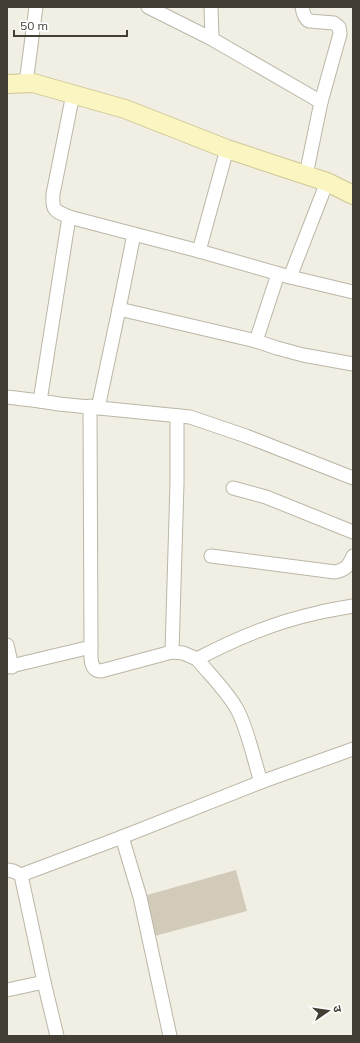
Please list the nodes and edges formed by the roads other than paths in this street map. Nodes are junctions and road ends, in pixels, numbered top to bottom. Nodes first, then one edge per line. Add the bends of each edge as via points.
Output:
1 (36, 7) edge
2 (148, 7) edge
3 (211, 7) edge
4 (302, 7) edge
5 (212, 39) junction
6 (26, 83) junction
7 (7, 84) edge
8 (73, 94) junction
9 (321, 102) junction
10 (226, 149) junction
11 (306, 175) junction
12 (327, 182) junction
13 (353, 195) edge
14 (69, 217) junction
15 (134, 234) junction
16 (199, 251) junction
17 (284, 276) junction
18 (353, 292) edge
19 (119, 309) junction
20 (256, 341) junction
21 (353, 364) edge
22 (7, 397) edge
23 (40, 401) junction
24 (94, 407) junction
25 (177, 416) junction
26 (353, 478) edge
27 (234, 488) dead end
28 (353, 532) edge
29 (212, 556) dead end
30 (353, 556) edge
31 (353, 606) edge
32 (7, 645) edge
33 (91, 647) junction
34 (172, 652) junction
35 (197, 659) junction
36 (10, 667) edge
37 (353, 749) edge
38 (261, 782) junction
39 (122, 837) junction
40 (7, 870) edge
41 (21, 875) junction
42 (44, 982) junction
43 (7, 990) edge
44 (57, 1036) edge
45 (170, 1036) edge

1 - 6 street
2 - 5 street
3 - 5 street
4 - 9 street via 306,20 334,23 340,30
5 - 9 street
6 - 7 main road
6 - 8 main road
8 - 10 main road via 125,109
8 - 14 street via 52,203 56,211
9 - 11 street
10 - 11 main road
10 - 16 street
11 - 12 main road
12 - 13 main road
12 - 17 street
14 - 15 street
14 - 23 street
15 - 16 street
15 - 19 street
16 - 17 street
17 - 18 street
17 - 20 street
19 - 20 street
19 - 24 street
20 - 21 street via 303,355
22 - 23 street
23 - 24 street
24 - 25 street
24 - 33 street
25 - 26 street via 190,417 246,436
25 - 34 street
27 - 28 street via 266,497
29 - 30 street via 335,572 345,570
31 - 35 street via 317,612 270,626 223,645
32 - 36 street
33 - 34 street via 92,665 97,671
33 - 36 street
34 - 35 street via 183,653
35 - 38 street via 238,711
37 - 38 street
38 - 39 street
39 - 41 street
39 - 45 street via 140,897
40 - 41 street
41 - 42 street
42 - 43 street
42 - 44 street

